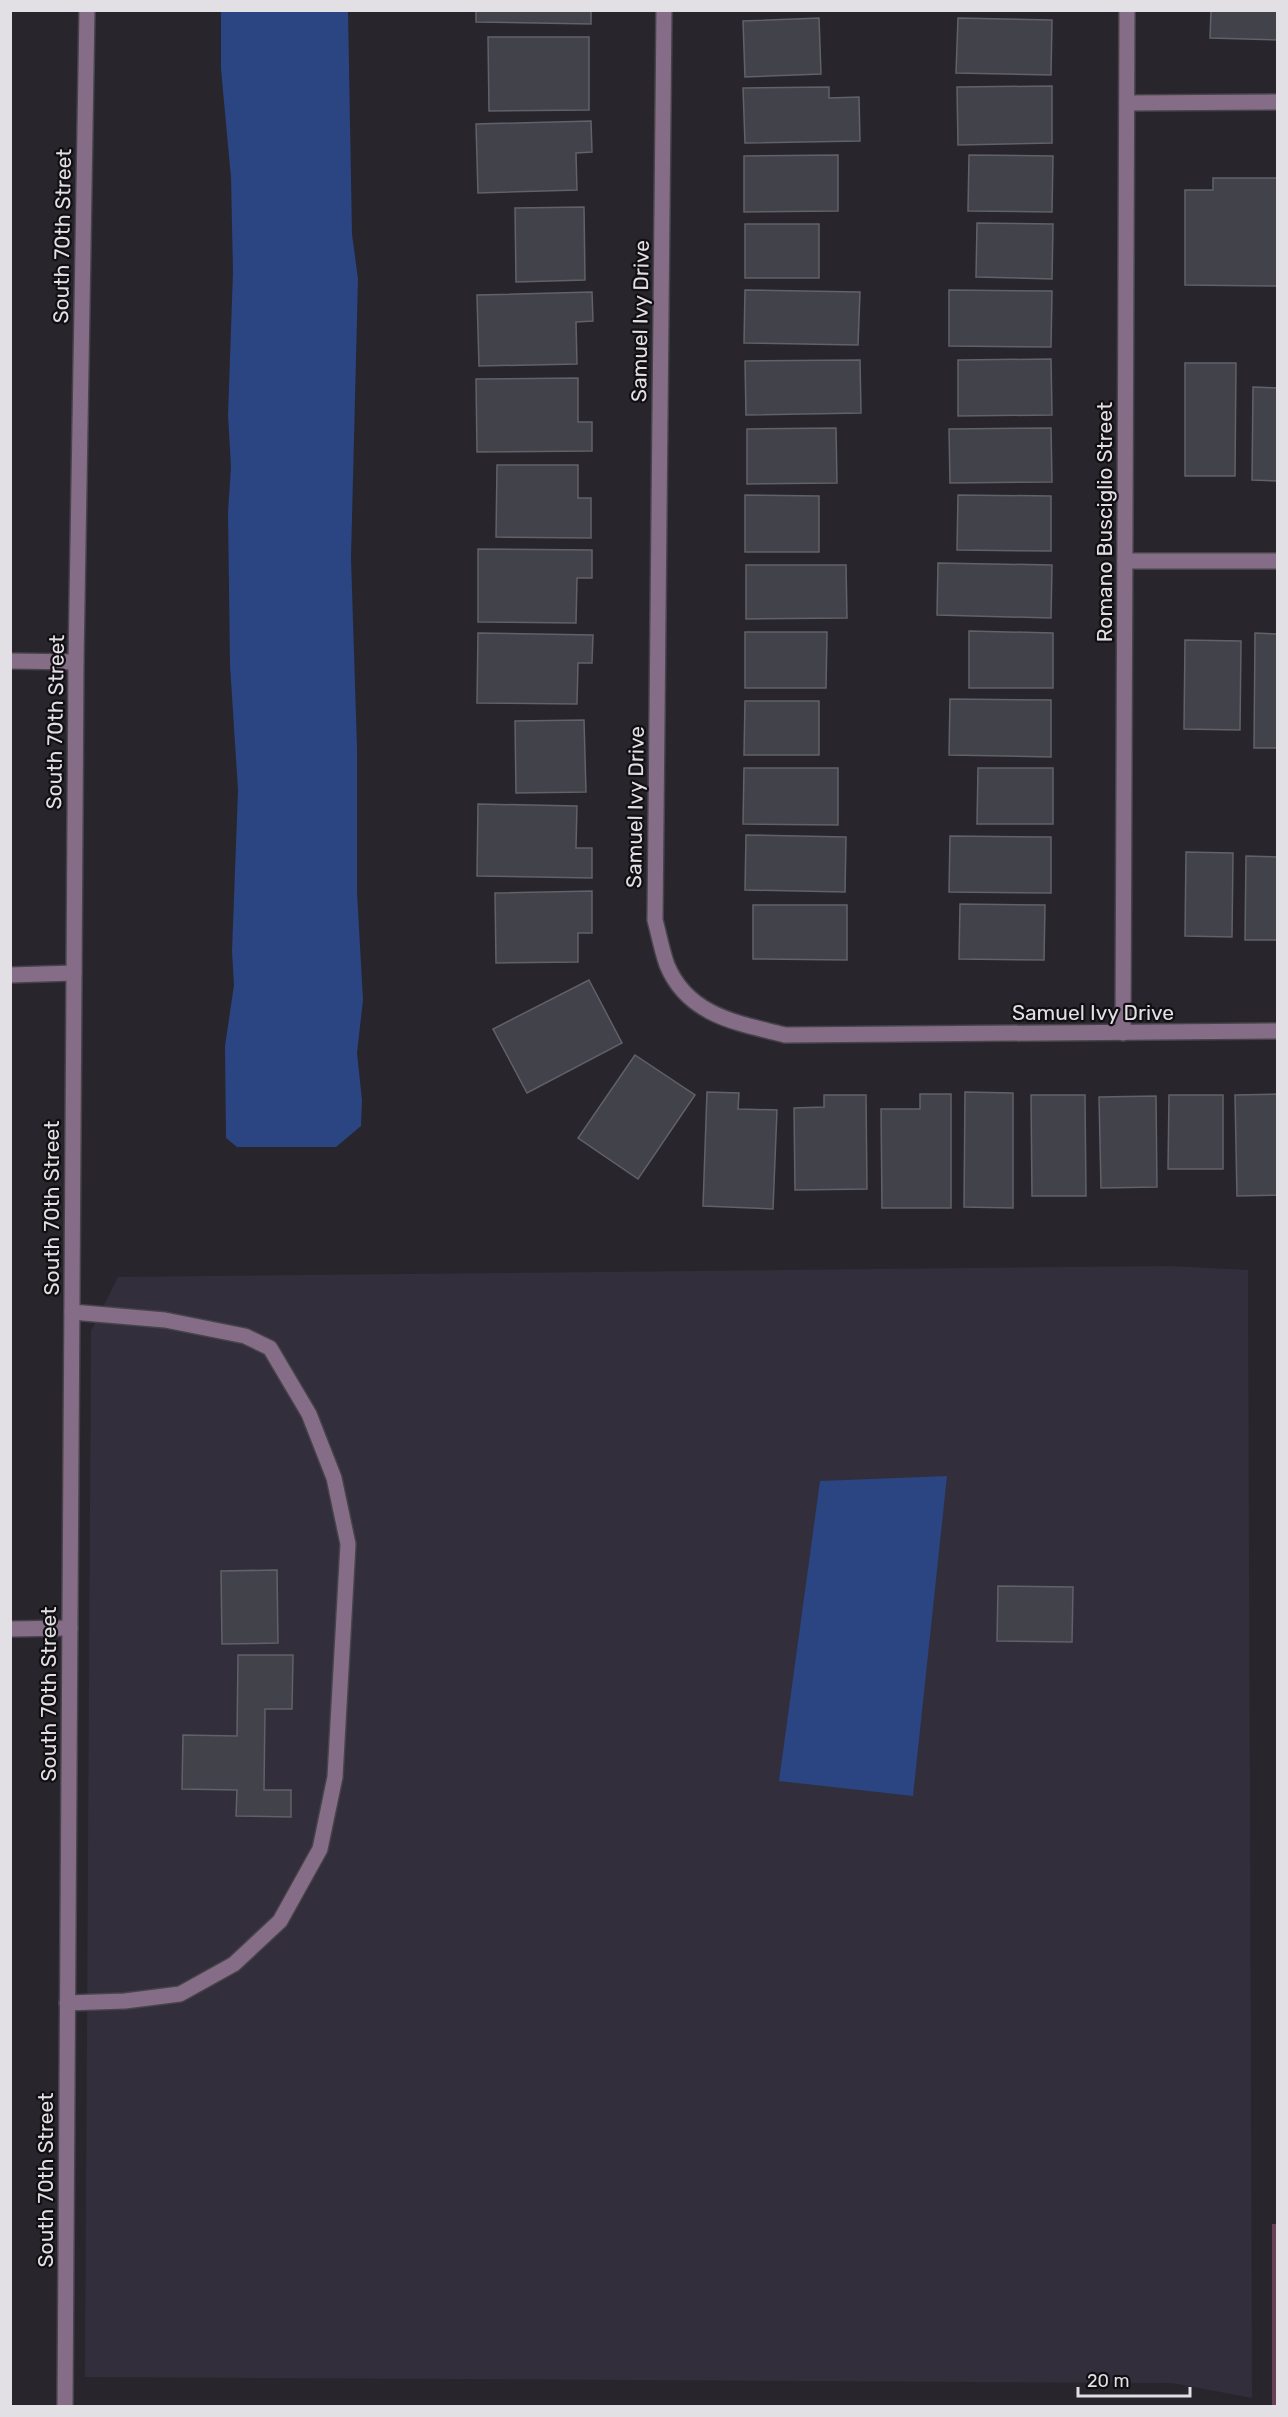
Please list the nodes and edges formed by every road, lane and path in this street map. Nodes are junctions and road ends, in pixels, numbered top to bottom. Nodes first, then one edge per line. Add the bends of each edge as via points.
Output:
1 (87, 10) edge
2 (664, 10) edge
3 (1127, 10) edge
4 (1127, 102) junction
5 (1278, 102) edge
6 (1125, 561) junction
7 (1278, 561) edge
8 (10, 661) edge
9 (76, 662) junction
10 (74, 973) junction
11 (10, 975) edge
12 (1278, 1031) edge
13 (1123, 1033) junction
14 (72, 1312) junction
15 (70, 1628) junction
16 (10, 1629) edge
17 (67, 2003) junction
18 (65, 2406) edge

1 - 9 street, South 70th Street
2 - 13 street, Samuel Ivy Drive via 656,920 668,966 688,998 722,1019 785,1035
3 - 4 street, Romano Busciglio Street
4 - 5 street
4 - 6 street, Romano Busciglio Street
6 - 7 street
6 - 13 street, Romano Busciglio Street
8 - 9 street
9 - 10 street, South 70th Street
10 - 11 street
10 - 14 street, South 70th Street
12 - 13 street, Samuel Ivy Drive
14 - 15 street, South 70th Street
14 - 17 street via 165,1320 246,1336 270,1347 309,1414 334,1478 348,1544 335,1777 320,1849 280,1921 234,1964 180,1994
15 - 16 street
15 - 17 street, South 70th Street
17 - 18 street, South 70th Street

